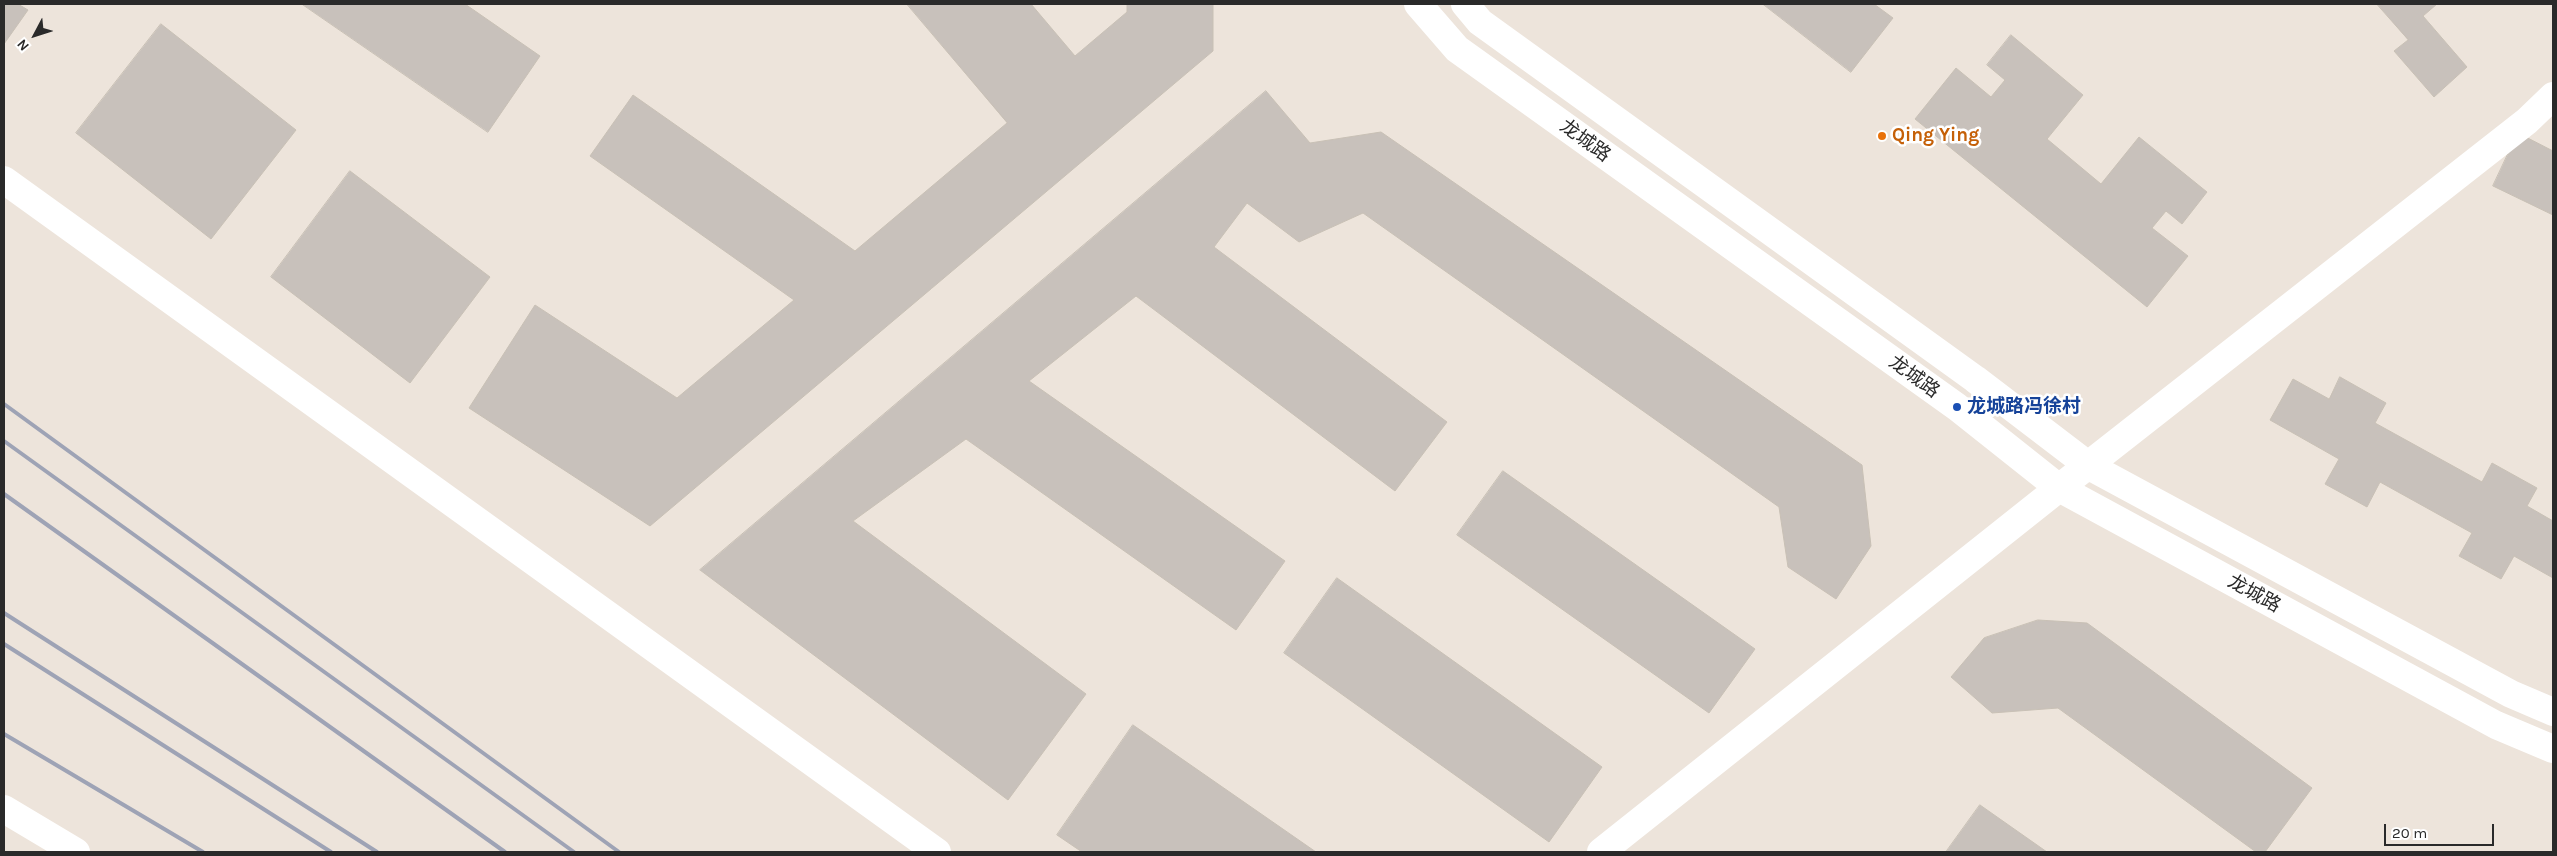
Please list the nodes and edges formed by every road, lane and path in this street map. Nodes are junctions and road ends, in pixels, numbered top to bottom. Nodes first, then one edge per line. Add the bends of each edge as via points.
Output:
1 (1418, 4) edge
2 (1465, 4) edge
3 (2553, 96) edge
4 (4, 180) edge
5 (2089, 466) junction
6 (2059, 488) junction
7 (2553, 712) edge
8 (2553, 749) edge
9 (4, 809) edge
10 (76, 852) edge
11 (936, 852) edge
12 (1601, 852) edge

1 - 6 street, 龙城路 via 1457,49 1949,402
2 - 5 street, 龙城路 via 1480,22 1975,379
3 - 5 street via 2527,121
4 - 11 street
5 - 6 street
5 - 7 street, 龙城路 via 2510,694
6 - 8 street, 龙城路 via 2496,725
6 - 12 street
9 - 10 street

